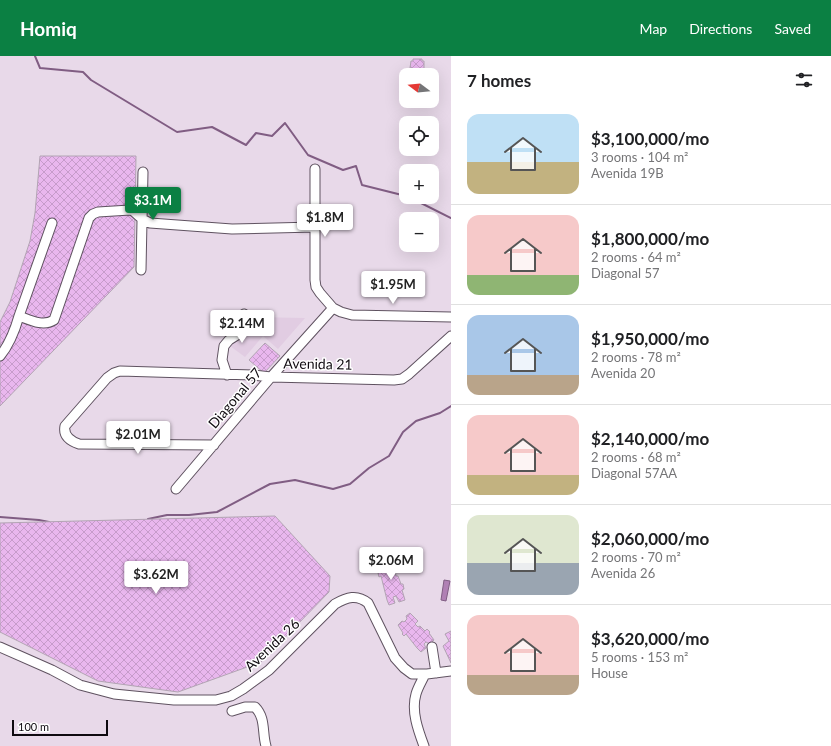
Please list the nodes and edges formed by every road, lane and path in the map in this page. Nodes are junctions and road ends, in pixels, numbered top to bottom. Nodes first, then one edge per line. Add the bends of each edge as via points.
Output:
1 (315, 169) dead end
2 (143, 172) dead end
3 (146, 221) junction
4 (52, 223) dead end
5 (315, 227) junction
6 (141, 270) dead end
7 (333, 308) junction
8 (244, 314) dead end
9 (19, 316) junction
10 (451, 317) edge
11 (451, 336) edge
12 (0, 356) edge
13 (226, 375) junction
14 (271, 377) junction
15 (214, 445) junction
16 (176, 489) dead end
17 (0, 647) edge
18 (432, 647) dead end
19 (451, 671) edge
20 (429, 674) junction
21 (232, 711) dead end
22 (266, 746) edge
23 (424, 746) edge
24 (428, 746) edge

1 - 5 street
2 - 3 street
3 - 5 street via 232,229
3 - 6 street
3 - 9 street via 130,210 93,214 89,218 54,320 41,323
4 - 9 street
5 - 7 street via 316,287
7 - 10 street via 352,315
7 - 14 street, Diagonal 57
8 - 13 street via 237,334 224,346 222,360
9 - 12 street via 15,330
11 - 14 street, Avenida 21 via 402,379
13 - 14 street, Avenida 21
13 - 15 street, Avenida 21 via 114,372 64,430 70,440 79,444
14 - 15 street, Diagonal 57
15 - 16 street, Diagonal 57
17 - 20 street, Avenida 26 via 80,684 114,694 174,700 216,700 231,696 269,670 343,599 359,598 368,604 395,658 404,668 412,674
18 - 20 street
19 - 20 street, Avenida 26
20 - 23 street via 416,694 414,704 414,714
20 - 24 street via 419,695 417,708
21 - 22 street via 256,707 260,711

